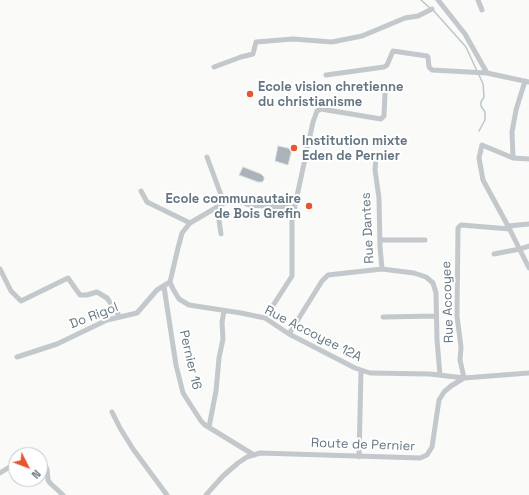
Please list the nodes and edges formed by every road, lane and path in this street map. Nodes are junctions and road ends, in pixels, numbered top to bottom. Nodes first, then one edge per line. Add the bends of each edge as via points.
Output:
1 (438, 0) edge
2 (478, 0) edge
3 (432, 9) dead end
4 (482, 10) dead end
5 (214, 67) dead end
6 (487, 73) junction
7 (326, 74) dead end
8 (527, 81) edge
9 (385, 93) dead end
10 (207, 157) dead end
11 (376, 157) dead end
12 (513, 158) junction
13 (529, 159) edge
14 (141, 191) dead end
15 (224, 203) junction
16 (217, 207) junction
17 (295, 208) junction
18 (190, 223) junction
19 (529, 224) edge
20 (509, 228) junction
21 (221, 234) dead end
22 (380, 240) junction
23 (425, 240) dead end
24 (529, 246) edge
25 (520, 250) junction
26 (494, 254) dead end
27 (529, 268) edge
28 (0, 269) edge
29 (382, 269) junction
30 (170, 282) junction
31 (164, 287) junction
32 (224, 311) junction
33 (436, 316) junction
34 (120, 317) junction
35 (383, 317) dead end
36 (265, 318) junction
37 (289, 334) junction
38 (17, 357) dead end
39 (361, 371) junction
40 (529, 373) edge
41 (440, 375) junction
42 (464, 378) junction
43 (112, 412) dead end
44 (209, 427) junction
45 (254, 455) junction
46 (359, 457) junction
47 (48, 480) edge
48 (63, 495) edge
49 (167, 495) edge
50 (206, 495) edge

1 - 6 street via 465,34
2 - 4 street
3 - 5 street via 362,36 339,41 256,42 253,54
6 - 7 street via 432,70 427,56 393,51 384,67
6 - 8 street
8 - 12 street via 516,110 512,132
9 - 17 street via 384,118 381,120 317,110
10 - 15 street
11 - 22 street, Rue Dantes
12 - 13 street
12 - 20 street via 482,145 479,158 483,180
14 - 18 street via 147,202
15 - 16 street
15 - 17 street via 239,201 249,205
16 - 18 street
16 - 21 street
17 - 36 street via 292,218 292,276
18 - 30 street via 182,233
19 - 20 street
20 - 25 street
20 - 42 street, Rue Accoyee via 461,225 458,228 457,316
22 - 23 street
22 - 29 street, Rue Dantes
24 - 25 street
25 - 26 street
25 - 27 street
28 - 34 street via 11,291 21,301 68,278 80,296 97,292 107,298
29 - 33 street via 414,273 434,283
29 - 37 street, Rue Dantes via 328,275
30 - 31 street, Do Rigol
30 - 32 street, Rue Accoyee 12A via 179,299 189,305
31 - 34 street, Do Rigol via 157,290 137,313
31 - 44 street, Pernier 16 via 176,365 183,392 201,421
32 - 36 street, Rue Accoyee 12A
32 - 44 street via 223,339
33 - 35 street
33 - 41 street
34 - 38 street, Do Rigol via 107,320 57,344
36 - 37 street, Rue Accoyee 12A
37 - 39 street, Rue Accoyee 12A
39 - 41 street, Rue Accoyee 12A via 377,374
39 - 46 street
40 - 42 street, Route de Pernier
41 - 42 street, Rue Accoyee 12A
42 - 46 street, Route de Pernier via 444,392 439,400 432,447 427,455 406,459
43 - 49 street via 133,449
44 - 45 street, Pernier 16
45 - 46 street, Route de Pernier via 260,453
45 - 50 street, Route de Pernier via 238,463
47 - 48 street

